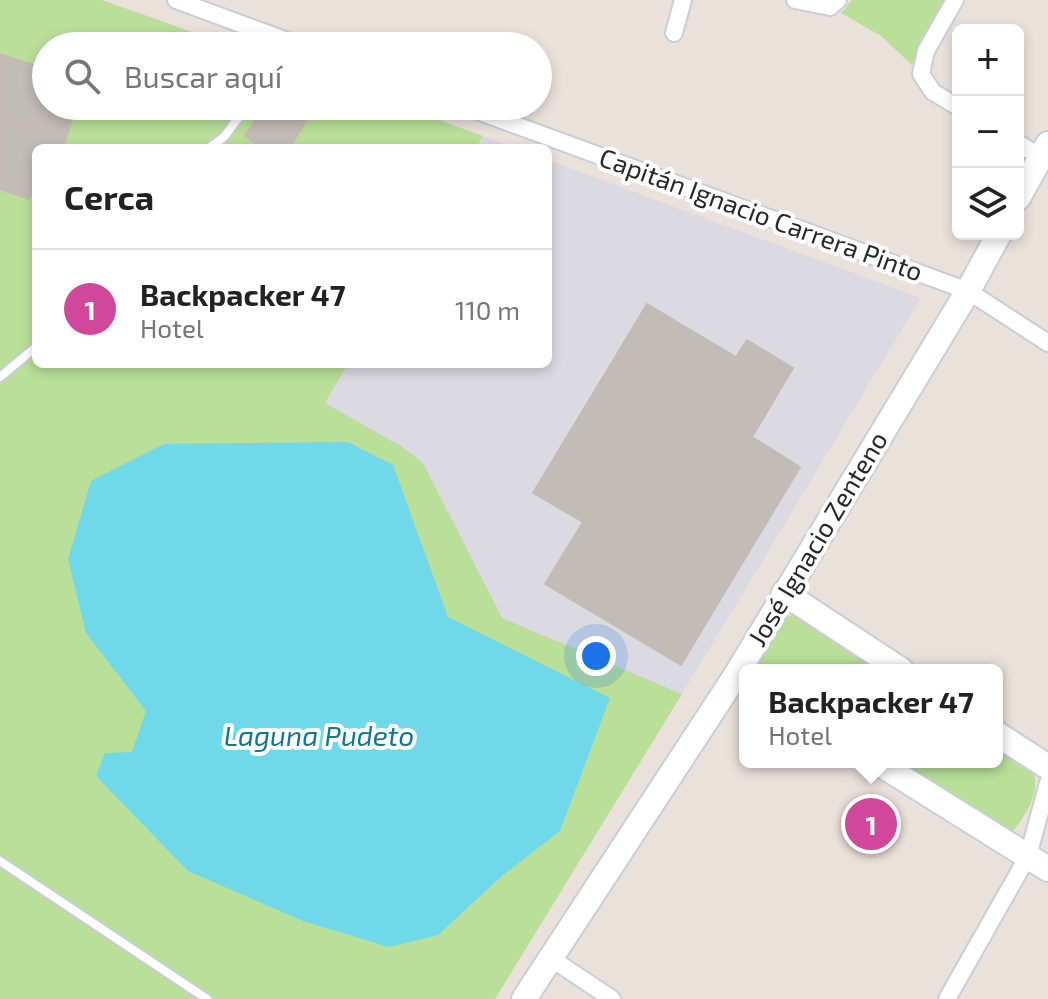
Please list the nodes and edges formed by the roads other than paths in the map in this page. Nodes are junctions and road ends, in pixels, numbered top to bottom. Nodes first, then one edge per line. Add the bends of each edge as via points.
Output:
1 (176, 0) edge
2 (683, 0) edge
3 (795, 0) edge
4 (838, 0) edge
5 (955, 0) edge
6 (261, 32) edge
7 (674, 33) dead end
8 (952, 103) edge
9 (237, 120) edge
10 (502, 120) edge
11 (214, 144) edge
12 (1024, 145) edge
13 (1044, 150) edge
14 (1024, 187) edge
15 (996, 240) edge
16 (968, 291) junction
17 (1048, 343) edge
18 (32, 350) edge
19 (0, 377) edge
20 (784, 593) junction
21 (748, 664) edge
22 (892, 664) edge
23 (739, 681) edge
24 (1003, 738) edge
25 (1048, 767) edge
26 (887, 768) edge
27 (1048, 783) edge
28 (0, 861) edge
29 (1038, 863) edge
30 (549, 957) junction
31 (207, 999) edge
32 (524, 999) edge
33 (612, 999) edge
34 (947, 999) edge

1 - 6 street
2 - 7 street
3 - 4 street via 830,7
5 - 8 street via 926,51 921,74 933,92
9 - 11 lane
10 - 16 street, Capitán Ignacio Carrera Pinto
12 - 13 street
13 - 14 street
15 - 16 street, José Ignacio Zenteno
16 - 17 street, Capitán Ignacio Carrera Pinto
16 - 20 street, José Ignacio Zenteno
18 - 19 lane
20 - 21 street, José Ignacio Zenteno
20 - 22 street
23 - 30 street, José Ignacio Zenteno
24 - 25 street
26 - 29 street
27 - 29 street
28 - 31 lane
29 - 34 street
30 - 32 street, José Ignacio Zenteno
30 - 33 street

